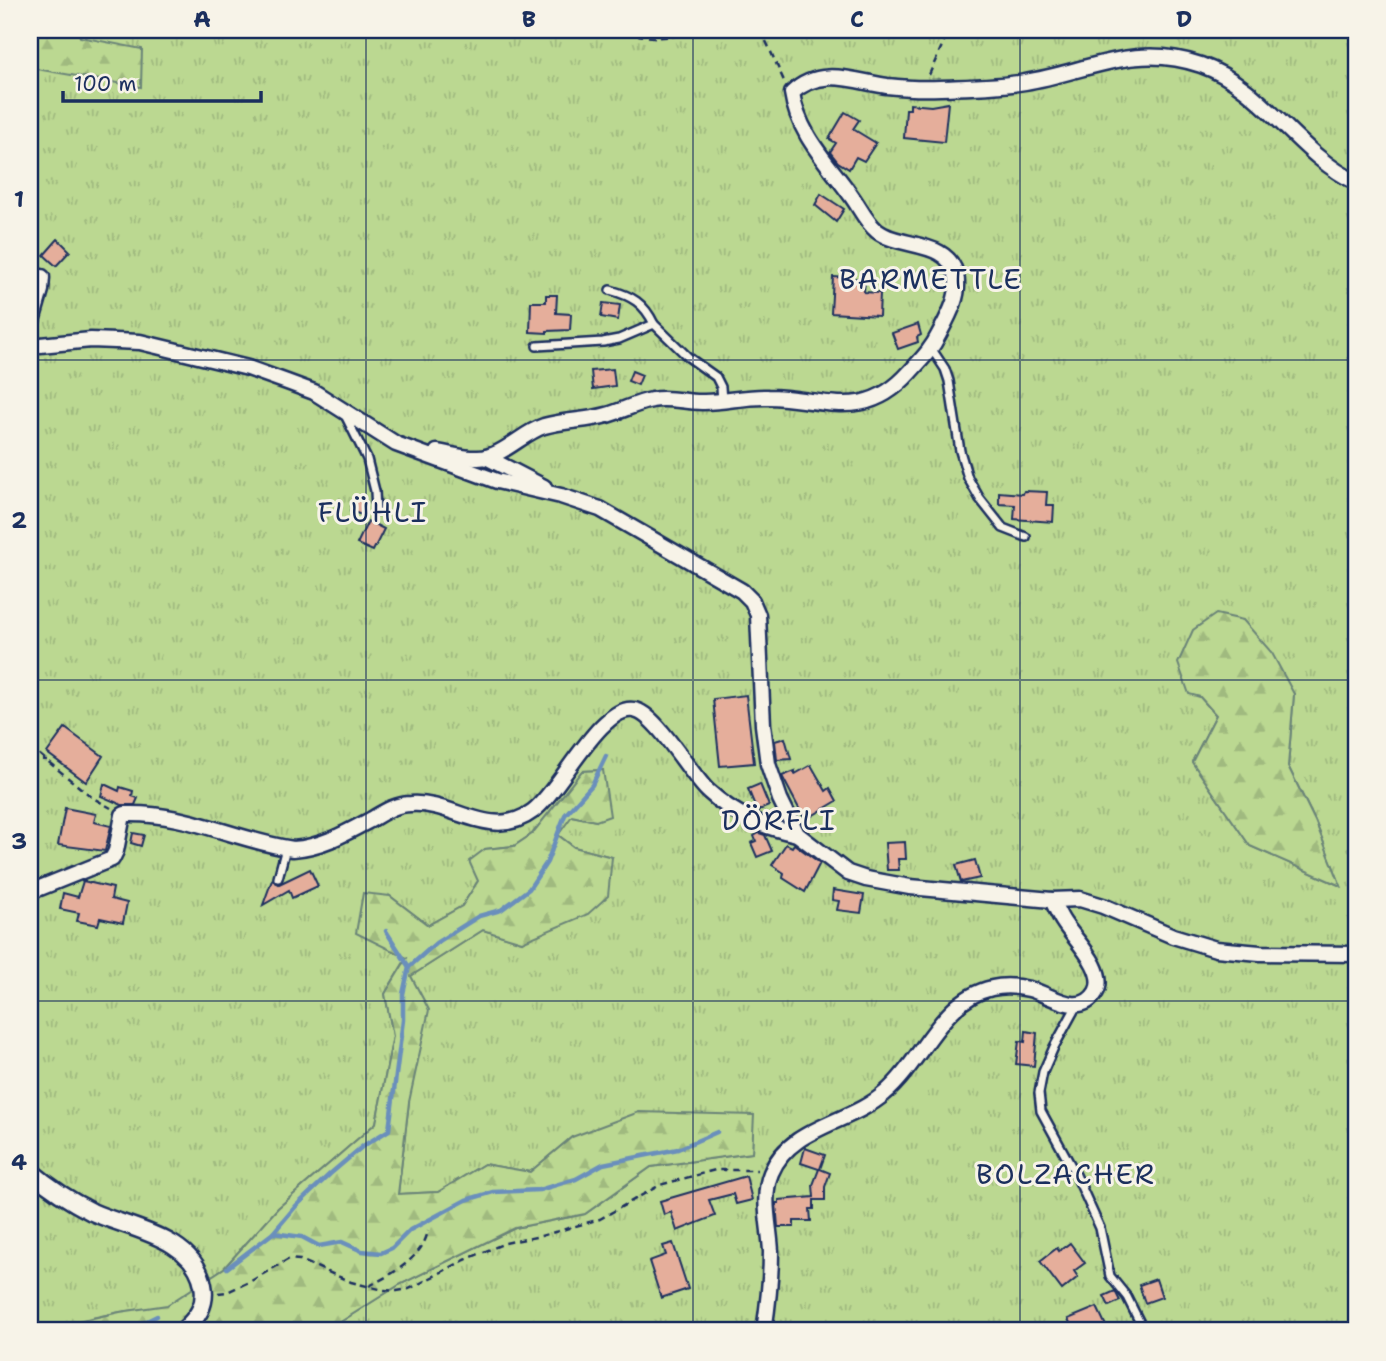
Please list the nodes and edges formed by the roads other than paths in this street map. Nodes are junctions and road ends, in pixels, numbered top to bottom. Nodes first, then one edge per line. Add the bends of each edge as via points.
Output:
1 (1356, 182) edge
2 (42, 277) dead end
3 (610, 290) dead end
4 (654, 324) junction
5 (30, 328) edge
6 (30, 346) edge
7 (537, 346) dead end
8 (931, 348) junction
9 (722, 401) junction
10 (344, 412) junction
11 (410, 449) junction
12 (486, 457) junction
13 (561, 496) junction
14 (376, 511) dead end
15 (1026, 537) dead end
16 (797, 834) junction
17 (286, 848) junction
18 (278, 878) dead end
19 (30, 892) edge
20 (1052, 900) junction
21 (1356, 954) edge
22 (1078, 1004) junction
23 (30, 1171) edge
24 (183, 1331) edge
25 (764, 1331) edge
26 (1144, 1331) edge

1 - 8 street via 1314,156 1240,85 1186,61 1125,58 1026,82 923,89 832,76 810,80 792,93 794,107 869,224 883,235 941,253 955,270 956,295
2 - 5 street
3 - 4 lane via 641,303
4 - 7 lane via 619,340
4 - 9 lane via 716,377
6 - 10 street via 140,342 248,368 314,393
8 - 9 street via 890,390 862,404 763,396
8 - 15 lane via 949,381 968,478 998,523
9 - 12 street via 649,400 606,415 540,428
10 - 11 street via 385,439
10 - 14 lane via 367,459
11 - 12 street
11 - 13 street via 497,481
12 - 13 street
13 - 16 street via 628,524 752,601 759,623 768,764
16 - 17 street via 760,825 723,804 690,771 652,719 633,709 607,720 554,791 514,821 484,822 421,804 405,804 318,845
16 - 20 street via 840,868 866,879
17 - 18 lane
17 - 19 street via 181,818 123,815 112,859
20 - 21 street via 1090,902 1216,949
20 - 22 street via 1097,972 1099,985 1094,994
22 - 25 street via 1014,986 974,994 945,1018 886,1093 785,1150 767,1185 771,1266
22 - 26 lane via 1043,1072 1041,1111 1100,1228 1113,1282 1127,1297
23 - 24 street via 89,1210 162,1239 197,1267 204,1295 201,1310

